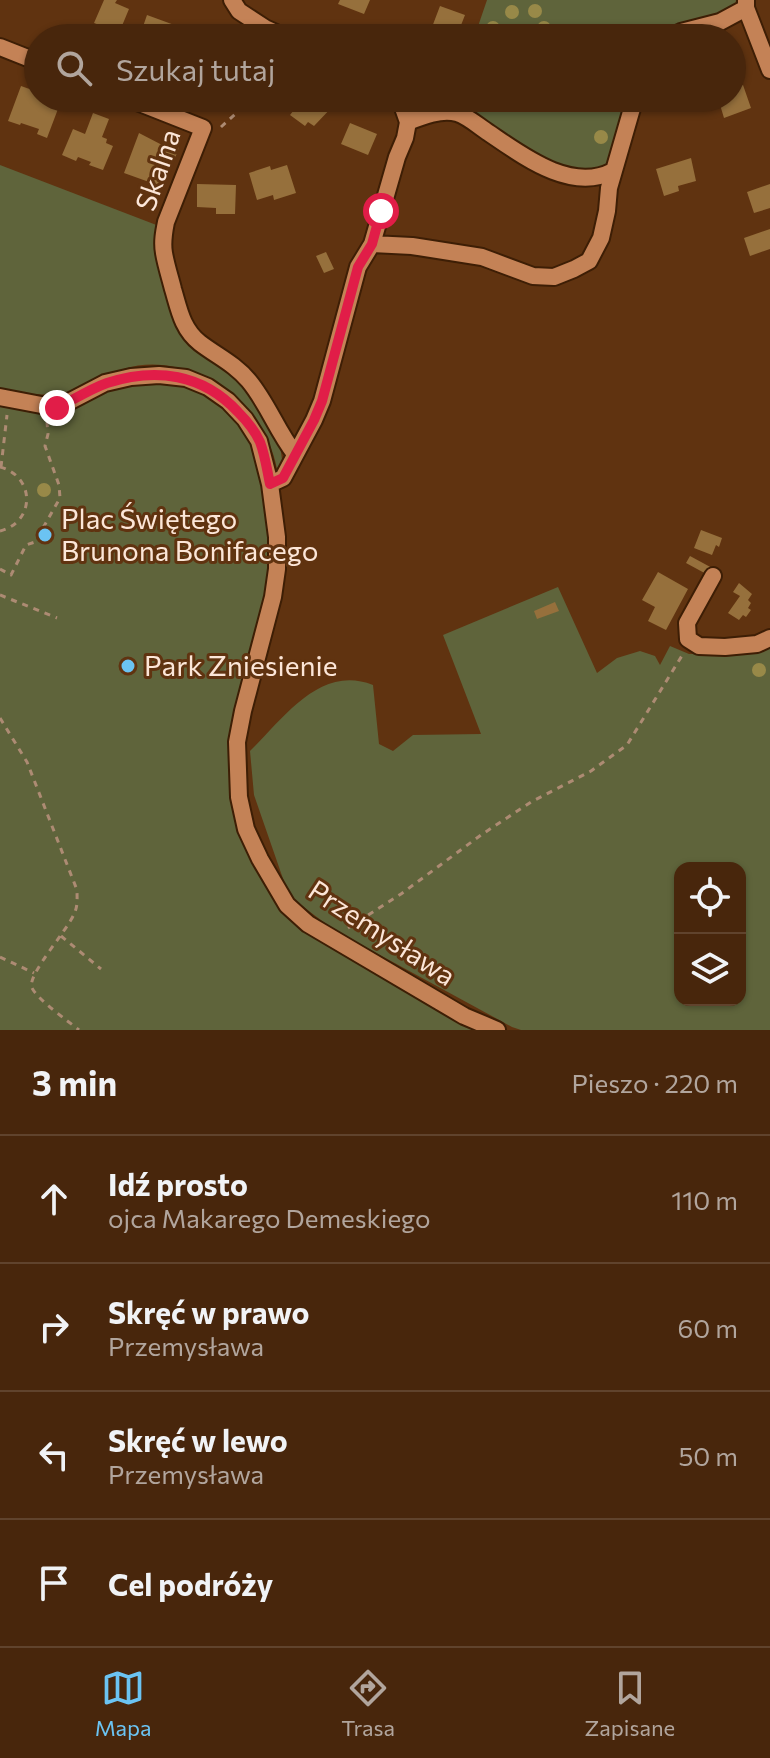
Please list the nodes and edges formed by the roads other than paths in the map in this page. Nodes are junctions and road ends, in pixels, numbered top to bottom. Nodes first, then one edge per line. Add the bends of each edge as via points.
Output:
1 (232, 0) edge
2 (746, 4) edge
3 (259, 24) edge
4 (712, 24) edge
5 (0, 47) edge
6 (24, 56) edge
7 (770, 70) edge
8 (162, 112) edge
9 (404, 112) edge
10 (631, 112) edge
11 (408, 122) junction
12 (613, 171) junction
13 (372, 244) junction
14 (0, 397) edge
15 (295, 454) junction
16 (270, 484) junction
17 (713, 576) dead end
18 (770, 638) edge
19 (497, 1030) edge

1 - 3 street
2 - 4 street
2 - 7 street
5 - 6 street
8 - 15 street, Skalna via 203,128 163,237 179,314 198,342 250,382
9 - 11 street
10 - 12 street
11 - 12 street via 455,113 559,173 588,178
11 - 13 street
12 - 13 street via 596,249 589,261 554,277 533,276 482,257
13 - 15 street via 358,267 322,401
14 - 16 street, Przemysława via 57,408 105,383 159,375 186,378 208,387 245,419 259,441
15 - 16 street via 283,478
16 - 19 street, Przemysława via 277,569 237,742 246,829 287,905 308,924
17 - 18 street via 687,623 688,639 699,646 725,647

